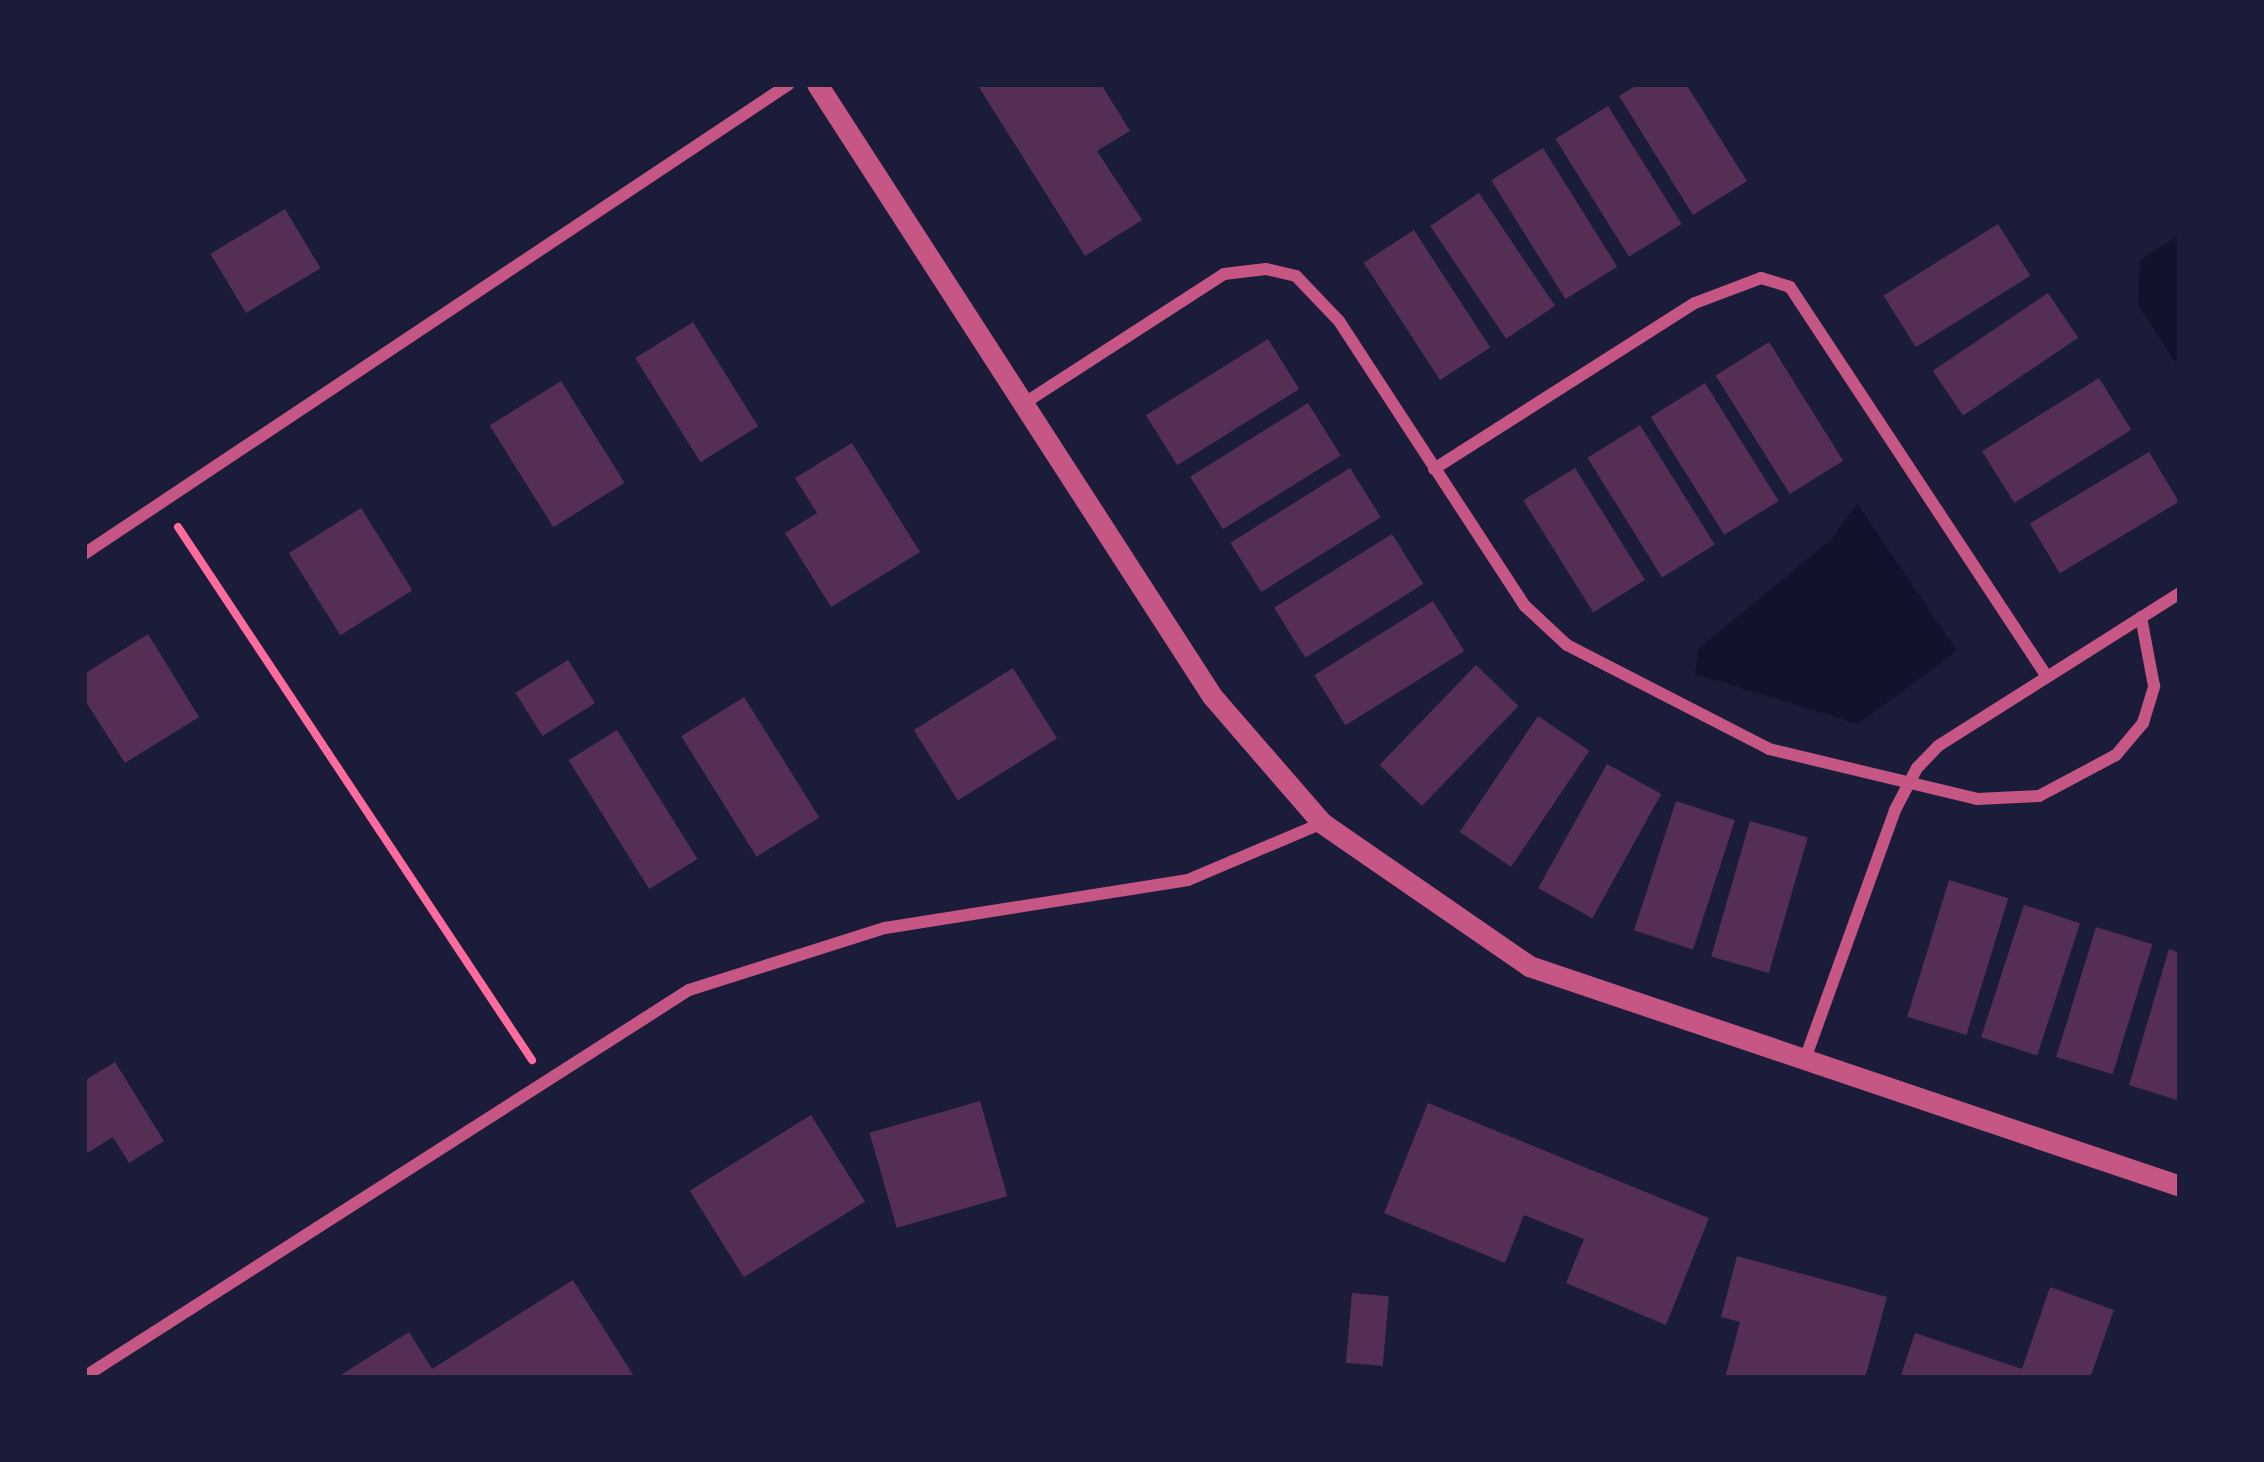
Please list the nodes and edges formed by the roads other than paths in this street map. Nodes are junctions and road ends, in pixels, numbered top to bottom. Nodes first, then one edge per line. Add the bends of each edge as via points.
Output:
1 (789, 84) edge
2 (817, 84) edge
3 (1024, 404) junction
4 (1434, 469) junction
5 (84, 554) edge
6 (2180, 593) edge
7 (2141, 617) junction
8 (2047, 676) junction
9 (1910, 782) junction
10 (1322, 824) junction
11 (1805, 1059) junction
12 (2180, 1186) edge
13 (84, 1377) edge

1 - 5 street
2 - 3 street
3 - 4 street via 1224,274 1266,268 1296,276 1330,310
3 - 10 street via 1212,696
4 - 8 street via 1695,303 1761,278 1790,287
4 - 9 street via 1525,606 1567,645 1769,749
6 - 7 street
7 - 8 street
7 - 9 street via 2154,686 2143,723 2116,755 2076,781 2007,803
8 - 9 street via 1938,746
9 - 11 street
10 - 11 street via 1529,966
10 - 13 street via 1188,880 885,928 689,990
11 - 12 street

